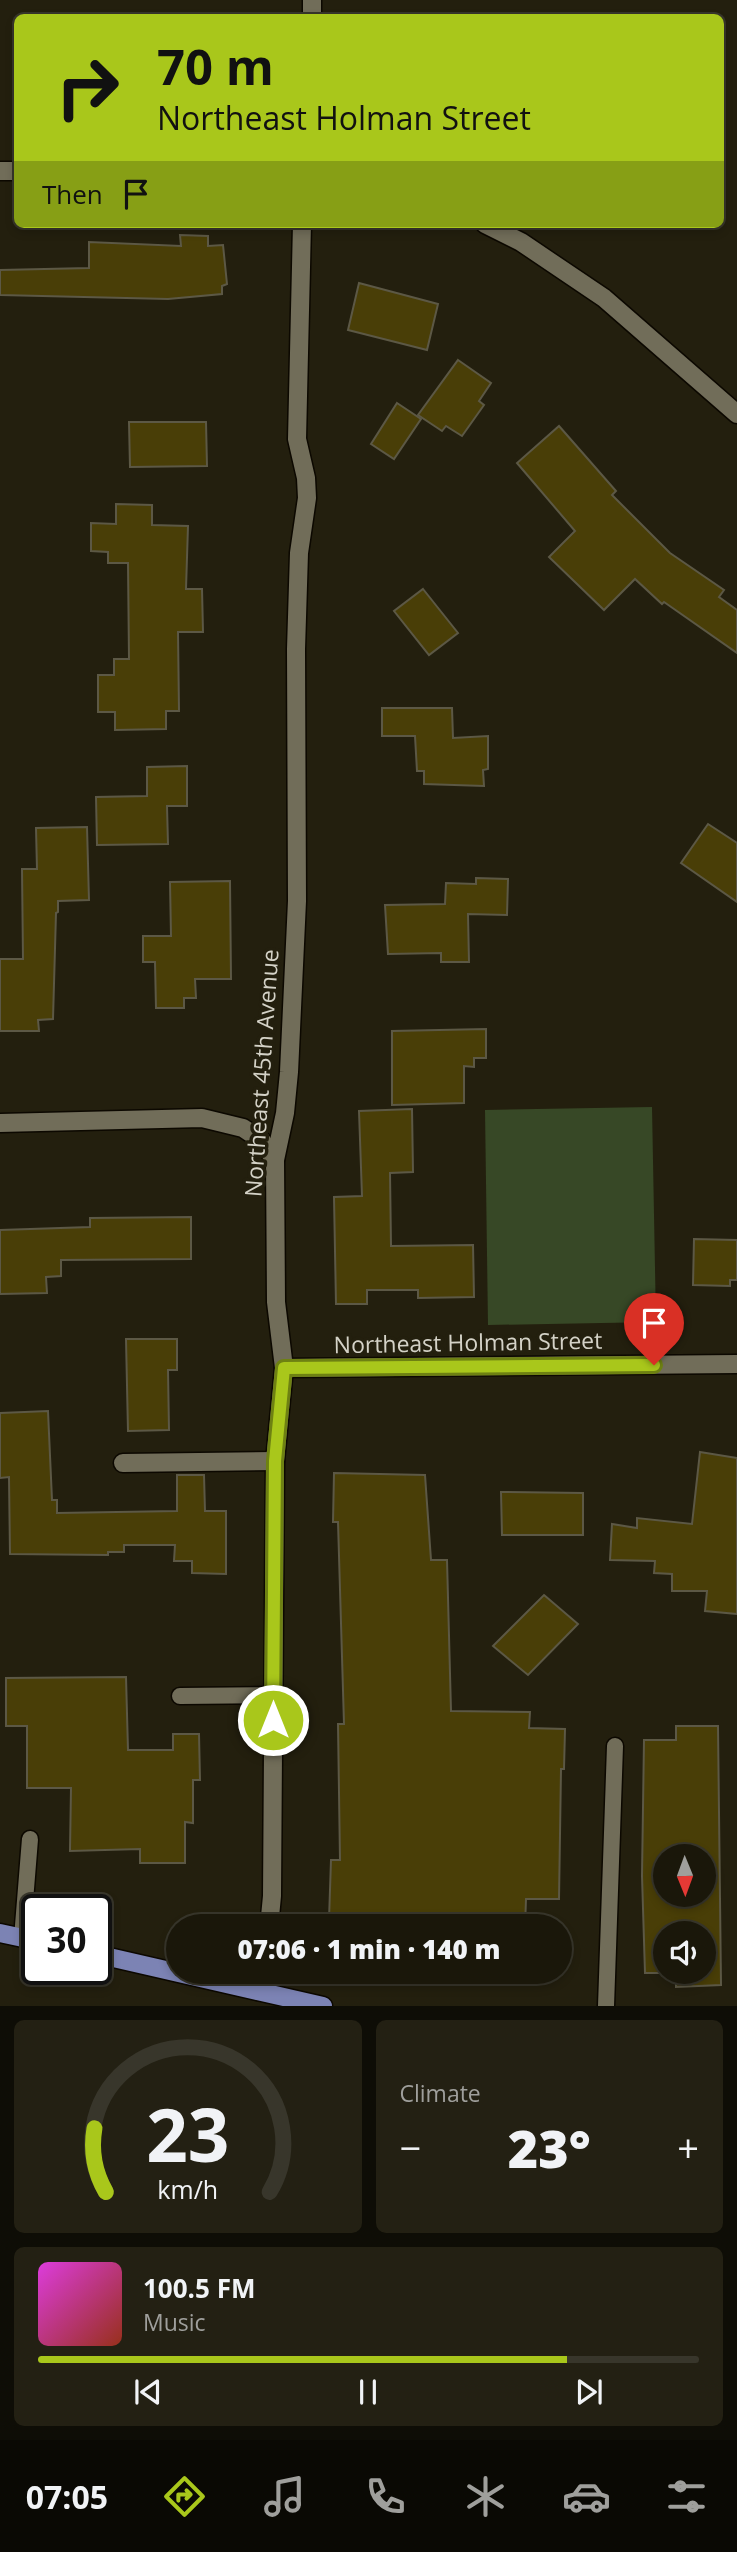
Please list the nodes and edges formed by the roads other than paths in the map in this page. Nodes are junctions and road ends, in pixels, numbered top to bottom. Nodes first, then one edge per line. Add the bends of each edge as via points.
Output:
1 (302, 228) edge
2 (493, 228) edge
3 (737, 414) edge
4 (0, 1124) edge
5 (275, 1160) junction
6 (737, 1364) edge
7 (284, 1368) junction
8 (275, 1461) junction
9 (122, 1463) dead end
10 (274, 1695) junction
11 (180, 1696) dead end
12 (615, 1746) dead end
13 (30, 1839) dead end
14 (29, 1894) edge
15 (270, 1914) edge
16 (0, 1933) edge
17 (21, 1938) edge
18 (112, 1958) edge
19 (259, 1984) edge
20 (258, 1991) junction
21 (323, 2006) edge
22 (606, 2006) edge

1 - 5 street, Northeast 45th Avenue via 297,439 307,498 299,553 296,649 297,901 289,1072
2 - 3 street via 604,298
4 - 5 street via 202,1118 243,1128 261,1140
5 - 7 street, Northeast 45th Avenue via 276,1302
6 - 7 street, Northeast Holman Street
7 - 8 street, Northeast 45th Avenue
8 - 9 street
8 - 10 street, Northeast 45th Avenue
10 - 11 lane
10 - 15 street, Northeast 45th Avenue
12 - 22 lane
13 - 14 lane
16 - 17 main road
18 - 20 main road
19 - 20 street
20 - 21 main road

